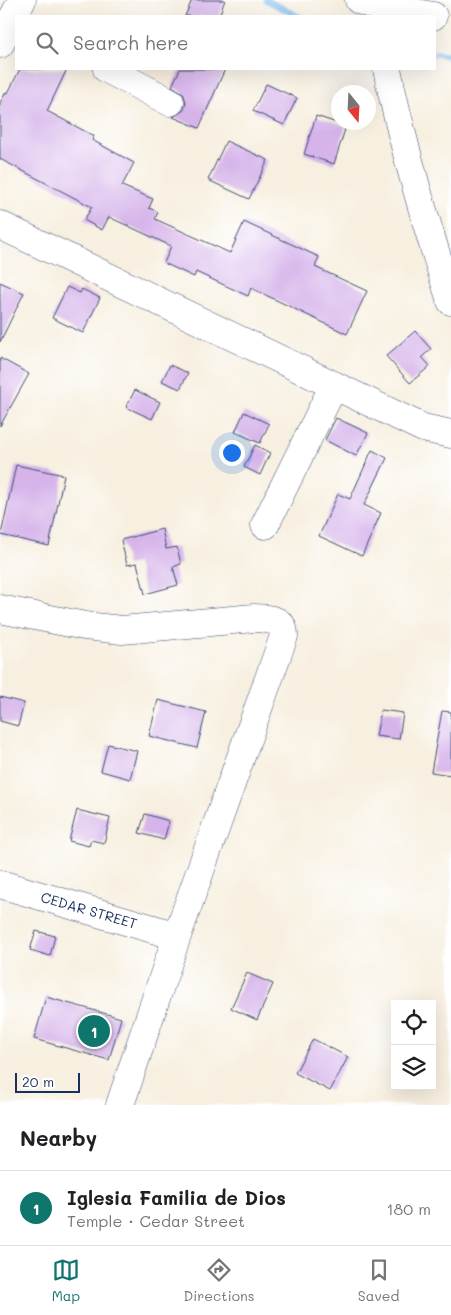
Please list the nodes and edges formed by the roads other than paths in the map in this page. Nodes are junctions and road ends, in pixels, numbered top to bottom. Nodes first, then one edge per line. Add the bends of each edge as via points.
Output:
1 (369, 7) edge
2 (427, 15) edge
3 (436, 16) edge
4 (15, 17) edge
5 (451, 18) edge
6 (0, 44) edge
7 (109, 70) edge
8 (387, 70) edge
9 (170, 102) dead end
10 (0, 225) edge
11 (451, 301) edge
12 (334, 385) junction
13 (451, 434) edge
14 (265, 525) dead end
15 (0, 609) edge
16 (0, 884) edge
17 (177, 936) junction
18 (120, 1105) edge

1 - 2 main road
3 - 5 main road
4 - 6 main road
7 - 9 main road
8 - 11 main road via 403,146
10 - 12 main road
12 - 13 main road via 423,428
12 - 14 main road
15 - 17 main road via 122,630 254,618 275,619 281,623 284,636
16 - 17 main road, CEDAR STREET
17 - 18 main road

